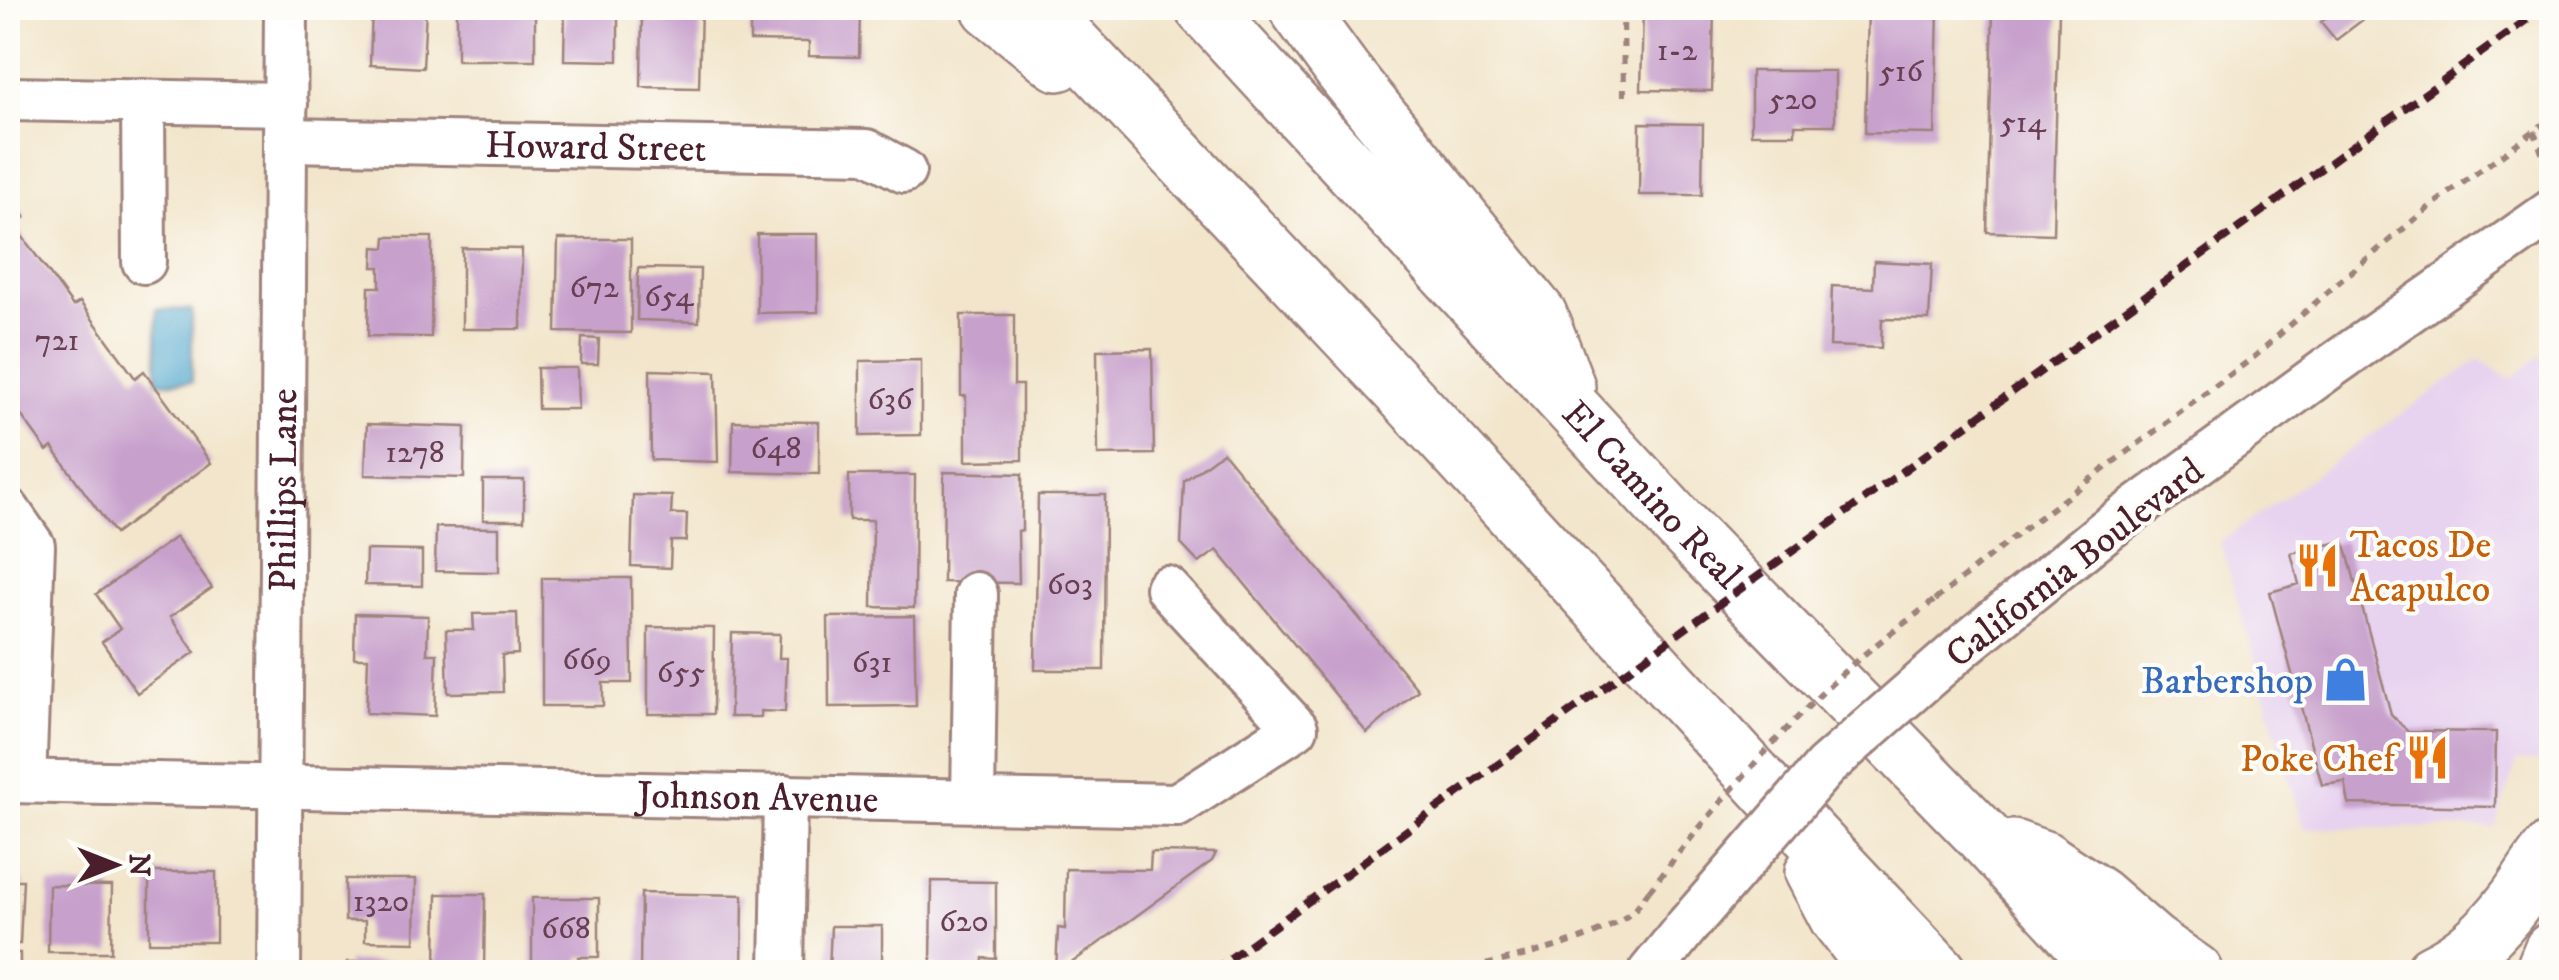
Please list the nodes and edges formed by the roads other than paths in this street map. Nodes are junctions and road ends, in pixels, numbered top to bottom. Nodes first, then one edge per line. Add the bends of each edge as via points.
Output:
1 (286, 8) edge
2 (990, 8) edge
3 (1039, 8) edge
4 (1203, 8) edge
5 (1297, 8) edge
6 (8, 99) edge
7 (143, 101) junction
8 (286, 122) junction
9 (1174, 152) junction
10 (904, 171) dead end
11 (2552, 211) edge
12 (144, 262) dead end
13 (1579, 418) junction
14 (8, 510) edge
15 (1167, 588) dead end
16 (976, 594) dead end
17 (16, 781) edge
18 (281, 785) junction
19 (784, 796) junction
20 (1775, 798) junction
21 (974, 800) junction
22 (1983, 836) junction
23 (2552, 850) edge
24 (2552, 950) edge
25 (279, 972) edge
26 (782, 972) edge
27 (1650, 972) edge
28 (1880, 972) edge
29 (1938, 972) edge
30 (2109, 972) edge
31 (2195, 972) edge
32 (2434, 972) edge
33 (2543, 972) edge

1 - 8 street, Phillips Lane
2 - 9 highway
3 - 9 highway
4 - 13 highway, El Camino Real
5 - 13 highway via 1539,315
6 - 7 street, Howard Street
7 - 8 street, Howard Street
7 - 12 street
8 - 10 street, Howard Street via 867,151
8 - 18 street, Phillips Lane
9 - 20 highway
11 - 27 street, California Boulevard, bridge via 2121,520 1967,643 1825,767
13 - 22 highway, El Camino Real
14 - 17 street via 32,546
15 - 21 street, Johnson Avenue via 1296,728 1176,805
16 - 21 street
17 - 18 street, Johnson Avenue
18 - 19 street, Johnson Avenue
18 - 25 street, Phillips Lane
19 - 21 street, Johnson Avenue
19 - 26 street
20 - 28 highway via 1837,917
20 - 29 highway
22 - 30 highway, El Camino Real
22 - 31 highway via 2044,859
23 - 32 highway via 2485,936
24 - 33 highway

